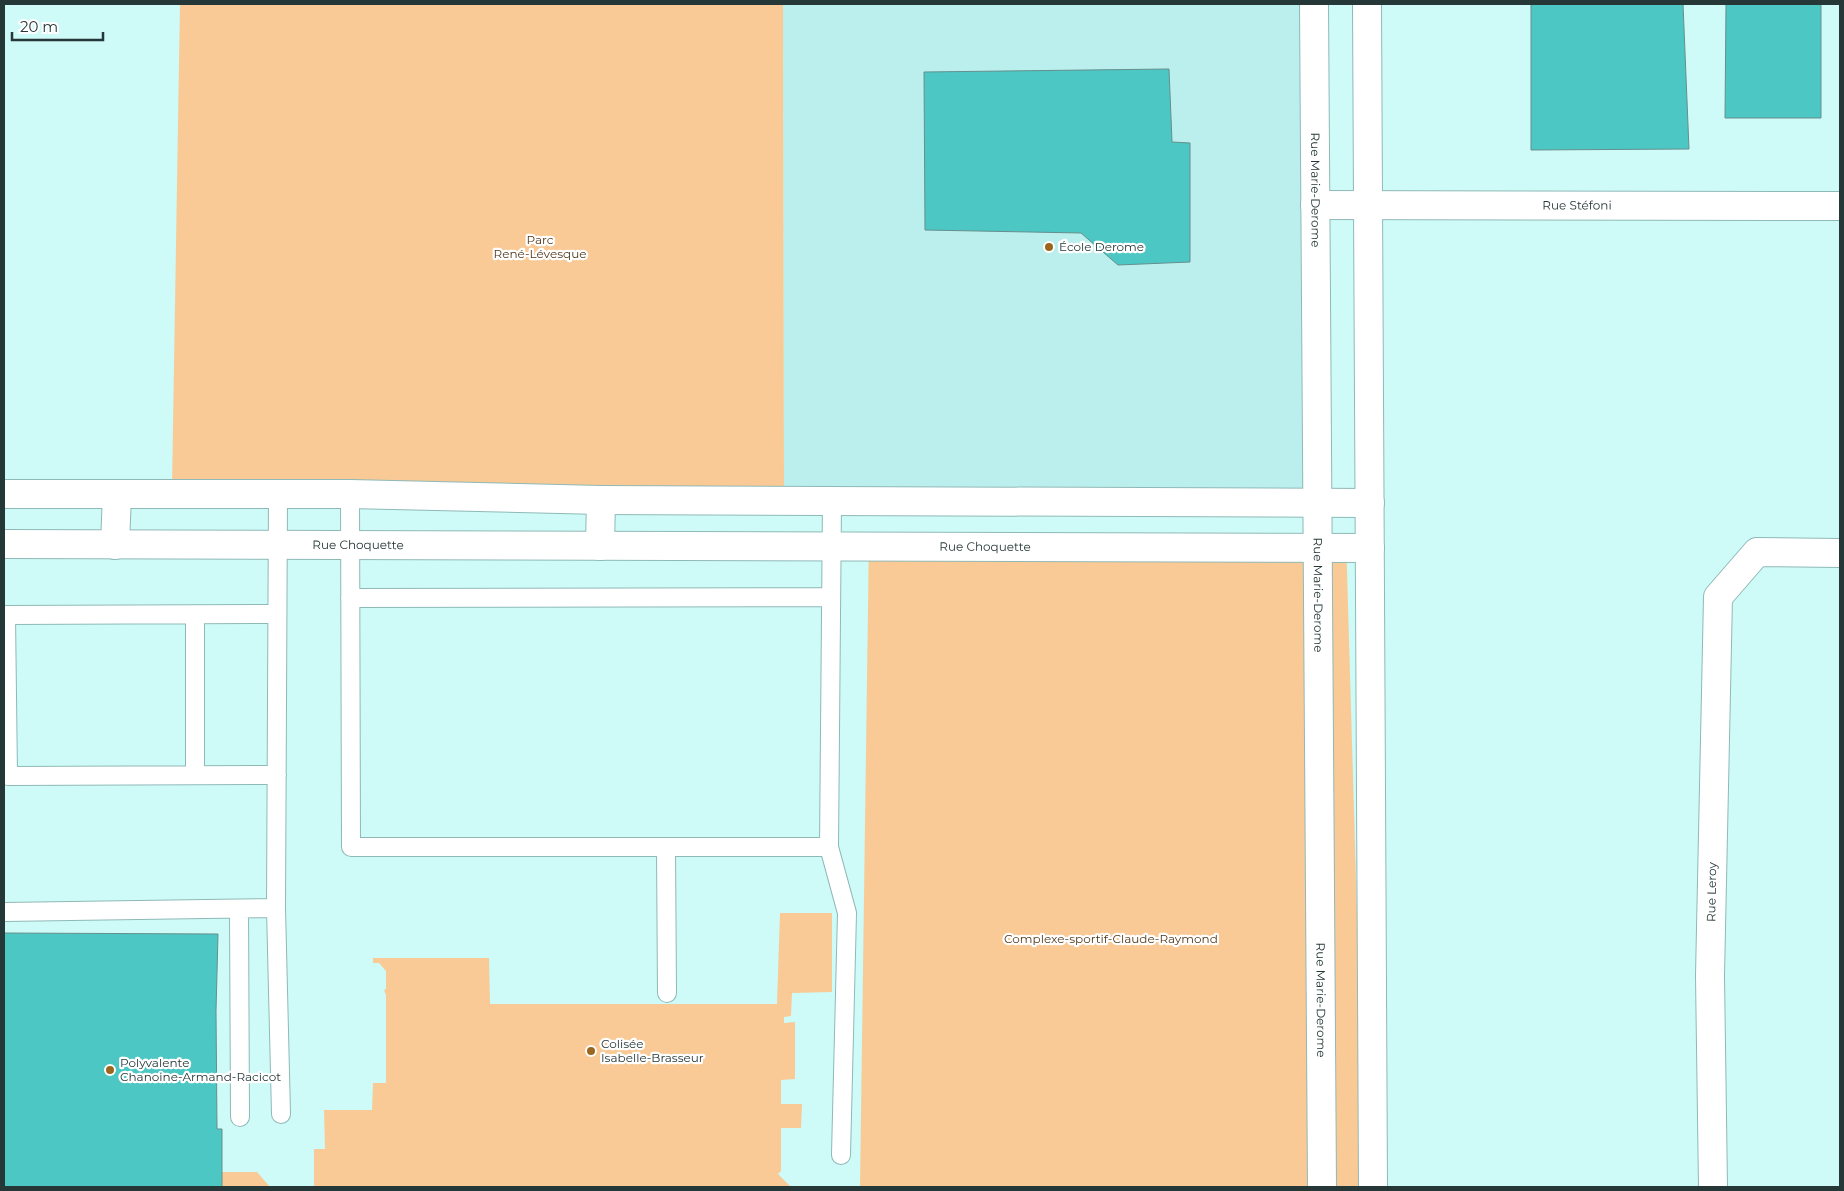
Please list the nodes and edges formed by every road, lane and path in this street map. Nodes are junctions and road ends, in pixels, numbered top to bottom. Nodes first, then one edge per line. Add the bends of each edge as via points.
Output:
1 (1314, 4) edge
2 (1367, 4) edge
3 (1315, 205) junction
4 (1368, 206) junction
5 (1840, 206) edge
6 (4, 494) edge
7 (117, 494) junction
8 (278, 494) junction
9 (350, 494) junction
10 (601, 500) junction
11 (832, 500) junction
12 (1317, 502) junction
13 (1370, 503) junction
14 (4, 544) edge
15 (116, 544) junction
16 (277, 544) junction
17 (350, 544) junction
18 (600, 546) junction
19 (831, 546) junction
20 (1318, 547) junction
21 (1370, 548) junction
22 (1840, 553) edge
23 (830, 597) junction
24 (350, 598) junction
25 (195, 614) junction
26 (277, 614) junction
27 (195, 775) junction
28 (277, 775) junction
29 (666, 847) junction
30 (828, 847) junction
31 (276, 908) junction
32 (239, 909) junction
33 (4, 912) edge
34 (667, 993) dead end
35 (281, 1114) dead end
36 (240, 1117) dead end
37 (841, 1155) dead end
38 (1322, 1187) edge
39 (1373, 1187) edge
40 (1713, 1187) edge

1 - 3 street, Rue Marie-Derome
2 - 4 street
3 - 4 street, Rue Stéfoni
3 - 12 street, Rue Marie-Derome
4 - 5 street, Rue Stéfoni
4 - 13 street
6 - 7 street
7 - 8 street
7 - 15 street
8 - 9 street
8 - 16 lane
9 - 10 street
9 - 17 lane
10 - 11 street
10 - 18 street
11 - 12 street
11 - 19 lane
12 - 13 street
12 - 20 street, Rue Marie-Derome
13 - 21 street
14 - 15 street, Rue Choquette
15 - 16 street, Rue Choquette
16 - 17 street, Rue Choquette
16 - 26 lane
17 - 18 street, Rue Choquette
17 - 24 lane
18 - 19 street, Rue Choquette
19 - 20 street, Rue Choquette
19 - 23 lane
20 - 21 street, Rue Choquette
20 - 38 street, Rue Marie-Derome
21 - 39 street
22 - 40 street, Rue Leroy via 1757,552 1718,597 1710,976
23 - 24 lane
23 - 30 lane
24 - 29 lane via 351,847
25 - 26 lane
25 - 27 lane
25 - 27 lane via 6,615 8,776
26 - 28 lane
27 - 28 lane
28 - 31 lane
29 - 30 lane
29 - 34 lane
30 - 37 lane via 847,913
31 - 32 lane
31 - 35 lane
32 - 33 lane
32 - 36 lane

